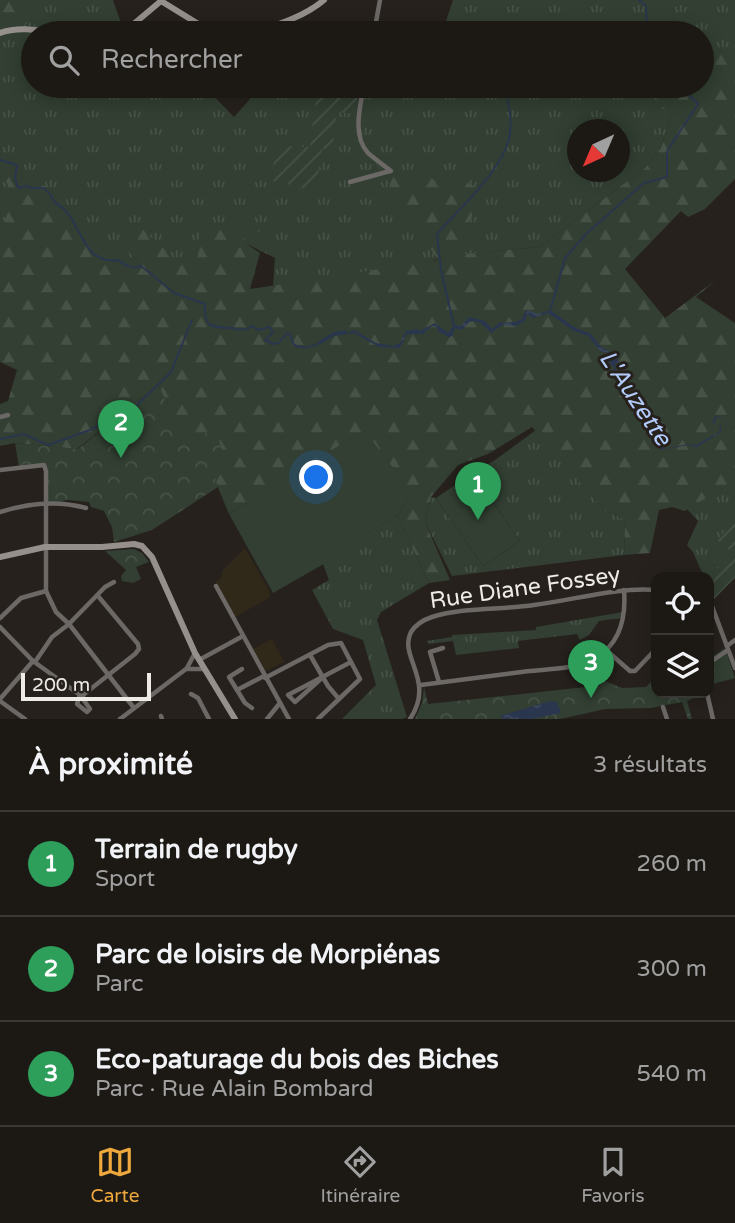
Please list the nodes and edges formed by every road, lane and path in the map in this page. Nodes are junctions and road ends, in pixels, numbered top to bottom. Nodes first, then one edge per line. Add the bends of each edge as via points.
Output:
1 (324, 0) edge
2 (380, 0) edge
3 (137, 21) edge
4 (194, 21) edge
5 (287, 21) edge
6 (376, 21) edge
7 (21, 30) edge
8 (0, 33) edge
9 (362, 98) edge
10 (350, 182) dead end
11 (8, 415) dead end
12 (0, 417) edge
13 (0, 470) edge
14 (46, 504) junction
15 (86, 508) dead end
16 (0, 512) edge
17 (45, 547) junction
18 (0, 557) edge
19 (114, 582) dead end
20 (216, 586) dead end
21 (624, 590) junction
22 (651, 590) edge
23 (46, 592) junction
24 (98, 596) junction
25 (714, 612) edge
26 (0, 618) edge
27 (69, 624) junction
28 (0, 626) edge
29 (243, 636) junction
30 (735, 640) edge
31 (443, 648) dead end
32 (727, 648) junction
33 (606, 650) junction
34 (195, 653) junction
35 (310, 654) junction
36 (651, 654) edge
37 (714, 659) edge
38 (199, 660) junction
39 (34, 662) junction
40 (351, 662) junction
41 (735, 667) edge
42 (186, 669) junction
43 (204, 669) junction
44 (242, 669) dead end
45 (109, 675) junction
46 (265, 677) junction
47 (323, 677) junction
48 (439, 682) junction
49 (421, 685) junction
50 (237, 691) junction
51 (191, 694) dead end
52 (708, 698) edge
53 (339, 699) junction
54 (0, 700) edge
55 (280, 703) junction
56 (663, 706) dead end
57 (134, 708) junction
58 (252, 708) dead end
59 (122, 718) edge
60 (25, 719) edge
61 (209, 719) edge
62 (235, 719) edge
63 (267, 719) edge
64 (289, 719) edge
65 (318, 719) edge
66 (410, 719) edge
67 (667, 719) edge
68 (713, 719) edge

1 - 5 street
2 - 6 street
3 - 4 street via 161,1
7 - 8 street
9 - 10 street via 363,145 391,171
11 - 12 street
13 - 14 street via 44,466
14 - 15 street
14 - 16 street
14 - 17 street
17 - 18 street
17 - 23 street
17 - 34 street via 142,546 152,557
19 - 24 street
20 - 29 street
21 - 22 street, Rue Diane Fossey
21 - 33 street via 620,631
21 - 49 street, Rue Diane Fossey via 449,613 421,621 408,646
23 - 26 street via 21,598
23 - 27 street via 56,612
24 - 27 street
24 - 45 street via 139,649
25 - 32 street
27 - 39 street via 52,637
27 - 45 street
28 - 39 street
29 - 38 street
29 - 46 street
30 - 32 street
31 - 48 street via 430,652
32 - 37 street
32 - 41 street
33 - 36 street via 630,671
33 - 48 street via 570,666
34 - 38 street
34 - 42 street
35 - 40 street via 337,642
35 - 46 street
35 - 47 street
38 - 43 street
39 - 45 street via 82,695
39 - 54 street
40 - 47 street
40 - 53 street via 360,679
42 - 43 street
42 - 57 street
43 - 62 street
44 - 50 street via 229,677
45 - 57 street
46 - 50 street
46 - 55 street
47 - 47 street via 300,689 288,695 295,702
47 - 53 street
48 - 49 street
49 - 66 street
50 - 58 street
51 - 61 street
52 - 68 street
53 - 65 street
54 - 60 street
55 - 63 street
55 - 64 street
56 - 67 street
57 - 59 street

